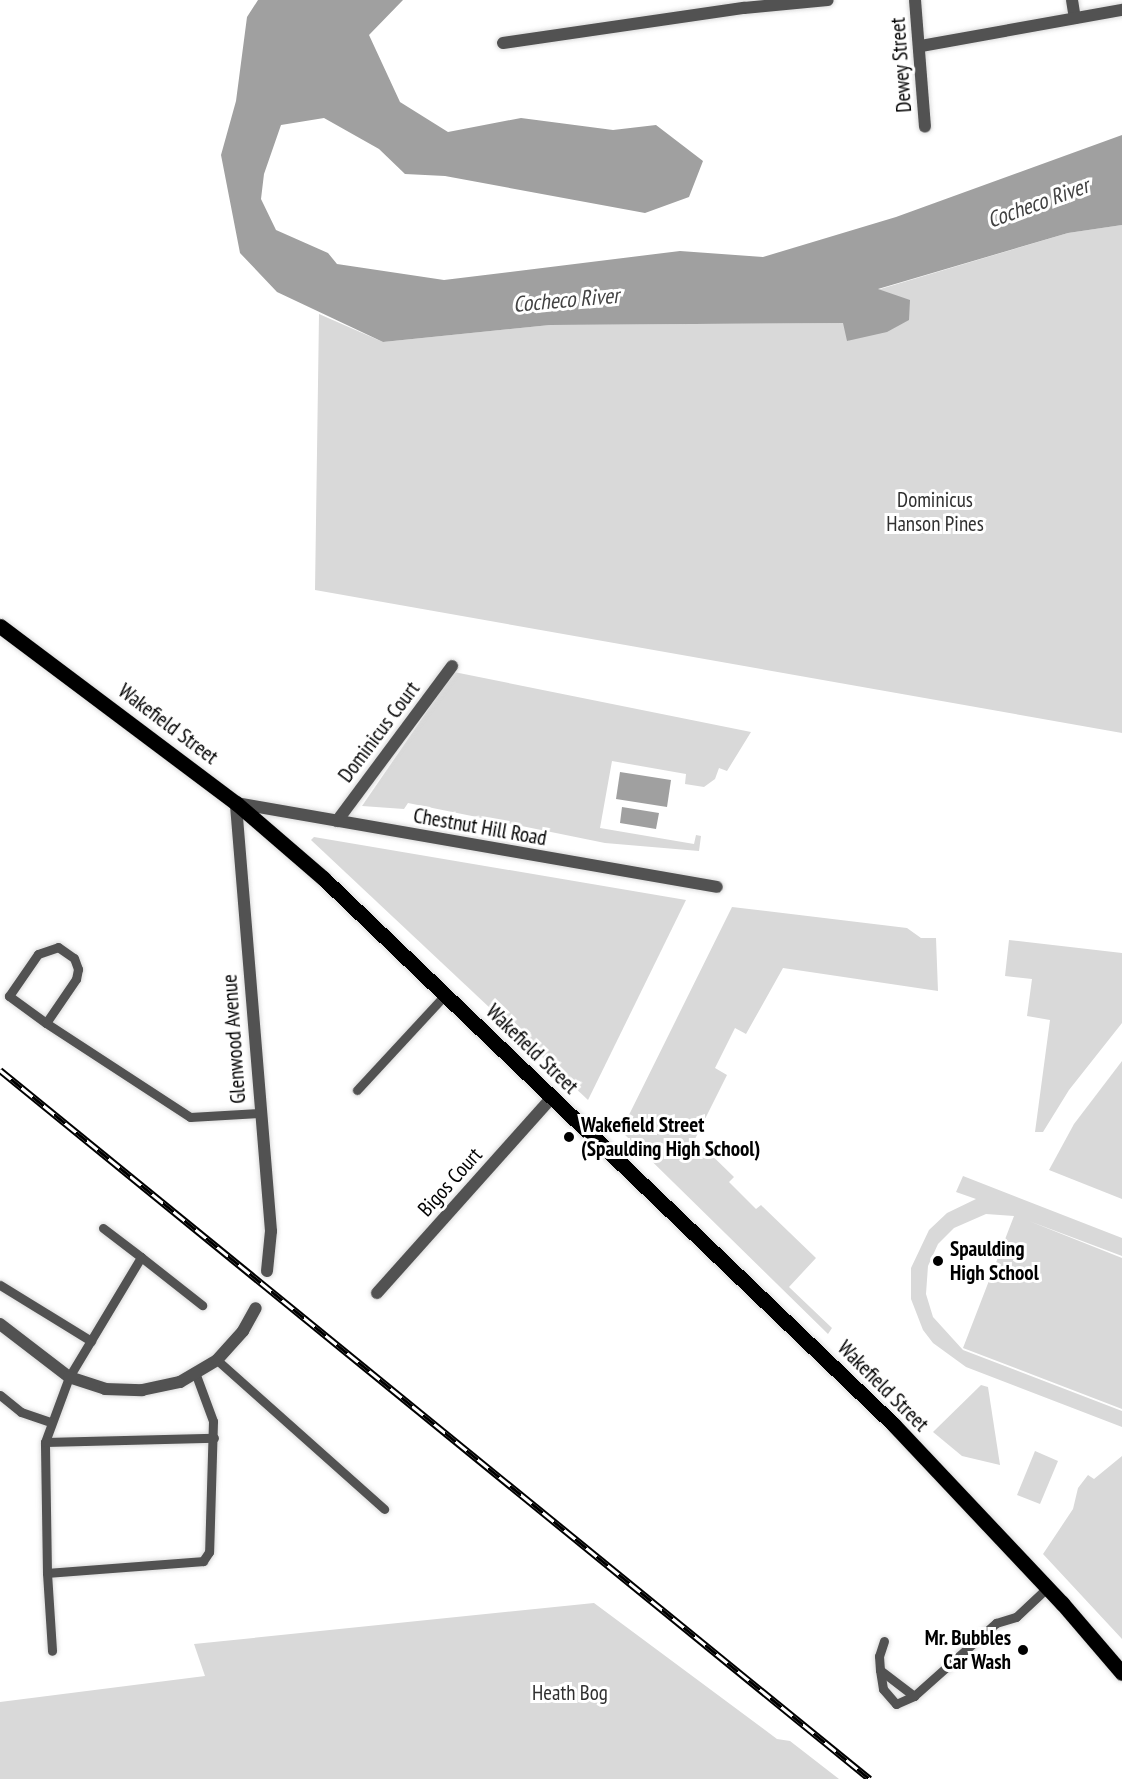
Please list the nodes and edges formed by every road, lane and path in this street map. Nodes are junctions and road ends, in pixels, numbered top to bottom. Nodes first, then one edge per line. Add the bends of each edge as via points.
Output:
1 (828, 0) edge
2 (915, 0) edge
3 (1072, 0) edge
4 (744, 4) edge
5 (1122, 10) edge
6 (1075, 18) junction
7 (503, 43) dead end
8 (921, 46) junction
9 (925, 128) dead end
10 (0, 626) edge
11 (452, 666) dead end
12 (236, 803) junction
13 (337, 821) junction
14 (717, 887) dead end
15 (446, 995) junction
16 (46, 1023) junction
17 (357, 1090) dead end
18 (552, 1097) junction
19 (258, 1113) junction
20 (103, 1228) dead end
21 (141, 1257) junction
22 (267, 1271) dead end
23 (0, 1285) edge
24 (377, 1293) dead end
25 (202, 1305) dead end
26 (256, 1308) dead end
27 (0, 1324) edge
28 (91, 1341) junction
29 (217, 1360) junction
30 (196, 1375) junction
31 (69, 1377) junction
32 (0, 1395) edge
33 (50, 1422) junction
34 (214, 1438) junction
35 (45, 1443) junction
36 (384, 1509) dead end
37 (47, 1573) junction
38 (1047, 1588) junction
39 (885, 1641) dead end
40 (52, 1651) dead end
41 (880, 1670) junction
42 (1122, 1673) edge
43 (914, 1696) junction

1 - 4 street
2 - 8 street, Dewey Street
3 - 6 street
4 - 7 street
5 - 6 street
6 - 8 street
8 - 9 street, Dewey Street
10 - 12 main road, Wakefield Street
11 - 13 street, Dominicus Court
12 - 13 street, Chestnut Hill Road
12 - 15 main road, Wakefield Street
12 - 19 street, Glenwood Avenue
13 - 14 street, Chestnut Hill Road
15 - 17 lane
15 - 18 main road, Wakefield Street
16 - 16 lane via 9,996 38,954 58,947 74,958 78,969 76,979
16 - 19 lane via 190,1117
18 - 24 street, Bigos Court
18 - 38 main road, Wakefield Street via 894,1425
19 - 22 street, Glenwood Avenue via 271,1231
20 - 21 lane
21 - 25 lane
21 - 28 lane
23 - 28 lane
26 - 29 street via 243,1331
27 - 31 street
28 - 31 lane
29 - 30 street
29 - 36 lane
30 - 31 street via 142,1390 105,1389
30 - 34 lane via 208,1402
31 - 33 lane
32 - 33 lane via 21,1412
33 - 35 lane
34 - 35 lane
34 - 37 lane via 209,1552 203,1561
35 - 37 lane
37 - 40 lane
38 - 42 main road, Wakefield Street
38 - 43 lane via 1016,1617 996,1623
39 - 41 lane via 879,1656
41 - 43 lane
41 - 43 lane via 884,1689 896,1704

